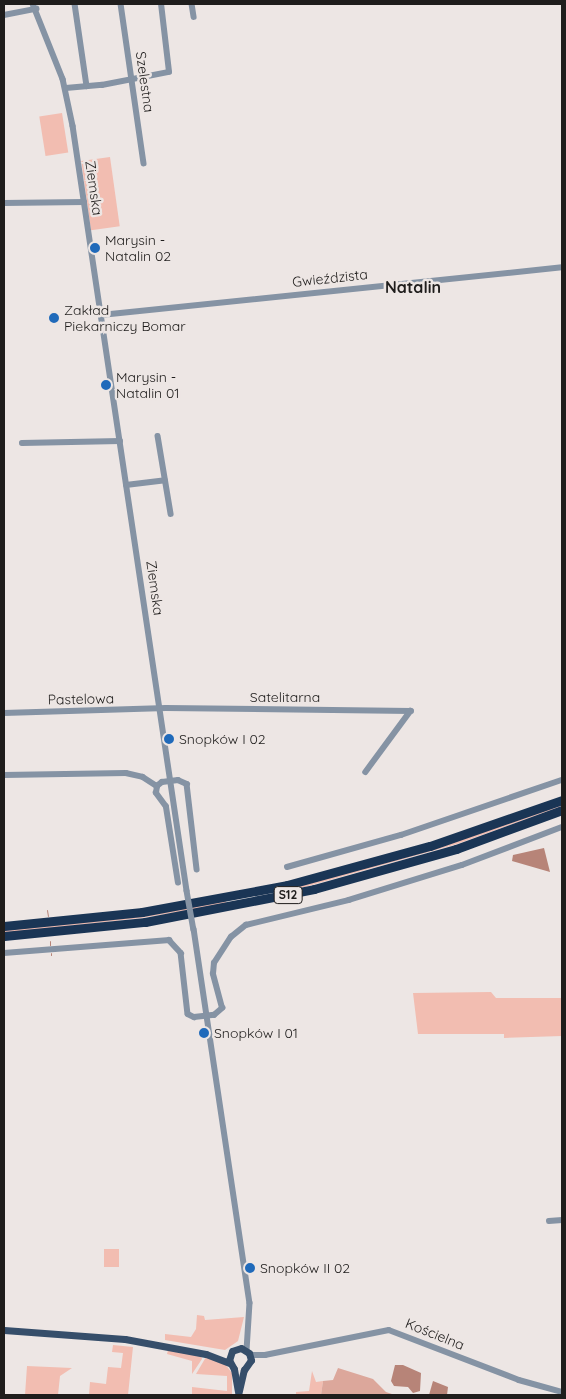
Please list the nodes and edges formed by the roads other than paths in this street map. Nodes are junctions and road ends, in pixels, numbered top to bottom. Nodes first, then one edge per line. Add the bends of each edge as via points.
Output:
1 (74, 4) edge
2 (121, 4) edge
3 (160, 4) edge
4 (192, 4) edge
5 (34, 6) edge
6 (4, 14) edge
7 (194, 18) dead end
8 (132, 78) junction
9 (87, 86) junction
10 (66, 88) junction
11 (144, 163) dead end
12 (84, 202) junction
13 (4, 203) edge
14 (562, 267) edge
15 (101, 315) junction
16 (158, 436) dead end
17 (120, 441) junction
18 (22, 443) dead end
19 (165, 480) junction
20 (126, 485) junction
21 (171, 514) dead end
22 (160, 709) junction
23 (4, 713) edge
24 (366, 772) dead end
25 (4, 775) edge
26 (562, 780) edge
27 (170, 781) junction
28 (157, 786) junction
29 (562, 800) edge
30 (562, 810) edge
31 (562, 827) edge
32 (287, 867) dead end
33 (197, 868) dead end
34 (178, 883) dead end
35 (4, 926) edge
36 (4, 936) edge
37 (4, 953) edge
38 (207, 1016) junction
39 (562, 1220) edge
40 (549, 1221) dead end
41 (4, 1330) edge
42 (248, 1330) junction
43 (238, 1348) junction
44 (231, 1353) junction
45 (206, 1354) junction
46 (249, 1356) junction
47 (229, 1362) junction
48 (234, 1369) junction
49 (244, 1370) junction
50 (562, 1392) edge
51 (238, 1393) edge

1 - 9 street
2 - 8 street, Szelestna
3 - 8 street via 169,72
4 - 7 street
5 - 6 street
5 - 10 street, Ziemska
8 - 9 street
8 - 11 street, Szelestna
9 - 10 street
10 - 12 street, Ziemska
12 - 13 street
12 - 15 street, Ziemska
14 - 15 street, Gwieździsta
15 - 17 street, Ziemska
16 - 19 street
17 - 18 street
17 - 20 street, Ziemska
19 - 20 street
19 - 21 street
20 - 22 street, Ziemska
22 - 23 street, Pastelowa
22 - 24 street, Satelitarna via 411,711
22 - 27 street, Ziemska
25 - 28 street via 126,773 143,777
26 - 32 street via 401,836
27 - 28 street
27 - 33 street via 187,784
27 - 38 street, Ziemska, bridge
28 - 34 street via 156,793 166,807
29 - 35 highway, S12 via 430,846 279,887 142,912
30 - 36 highway, S12 via 456,848 296,893 145,922
31 - 38 street via 462,865 349,900 246,925 230,937 216,958 213,974 222,1008 218,1013
37 - 38 street via 169,940 181,953 187,1011 193,1017
38 - 42 street, Ziemska via 249,1294
39 - 40 street
41 - 45 main road via 106,1336
42 - 43 street
42 - 46 street, Ziemska
43 - 44 main road
43 - 46 main road
44 - 45 main road
44 - 47 main road
45 - 47 main road
46 - 49 main road
46 - 50 street, Kościelna via 375,1331 394,1331 519,1380
47 - 48 main road
48 - 49 main road
48 - 51 main road
49 - 51 main road

